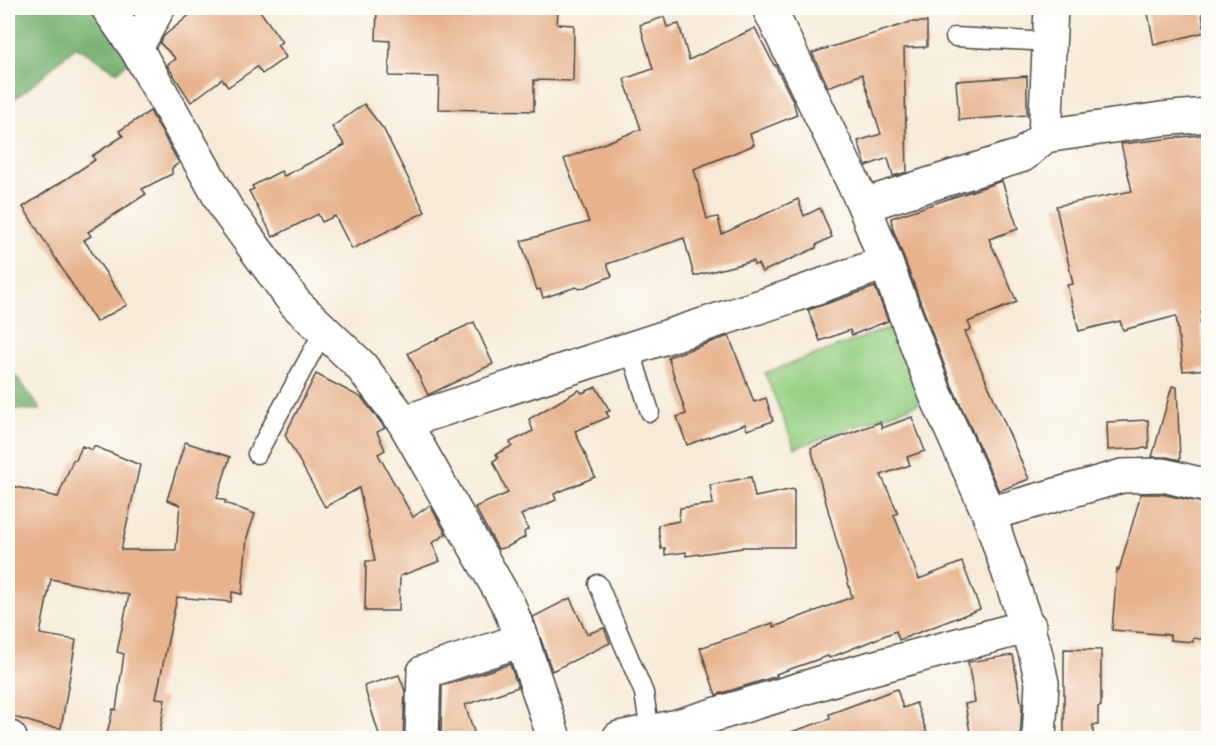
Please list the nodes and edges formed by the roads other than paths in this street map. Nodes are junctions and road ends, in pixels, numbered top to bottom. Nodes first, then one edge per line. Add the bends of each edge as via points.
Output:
1 (108, 8) edge
2 (158, 8) edge
3 (769, 8) edge
4 (1051, 8) edge
5 (955, 37) dead end
6 (1050, 42) junction
7 (136, 48) junction
8 (1209, 115) edge
9 (1045, 136) junction
10 (864, 205) junction
11 (885, 263) junction
12 (324, 330) junction
13 (630, 349) junction
14 (650, 412) dead end
15 (404, 422) junction
16 (257, 454) dead end
17 (1209, 486) edge
18 (989, 514) junction
19 (598, 584) dead end
20 (1029, 626) junction
21 (522, 640) junction
22 (634, 735) edge
23 (422, 738) edge
24 (554, 738) edge
25 (1039, 738) edge

1 - 7 street
2 - 7 street
3 - 10 street
4 - 6 street
5 - 6 lane
6 - 9 street
7 - 12 street via 227,210 295,303
8 - 9 street
9 - 10 street via 1023,155
10 - 11 street
11 - 13 street
11 - 18 street via 935,393
12 - 15 street via 361,366
12 - 16 lane
13 - 14 lane
13 - 15 street
15 - 21 street via 509,606
17 - 18 street via 1163,475 1122,476
18 - 20 street
19 - 22 lane via 644,693
20 - 22 street
20 - 25 street via 1042,683
21 - 23 street via 424,672
21 - 24 street

